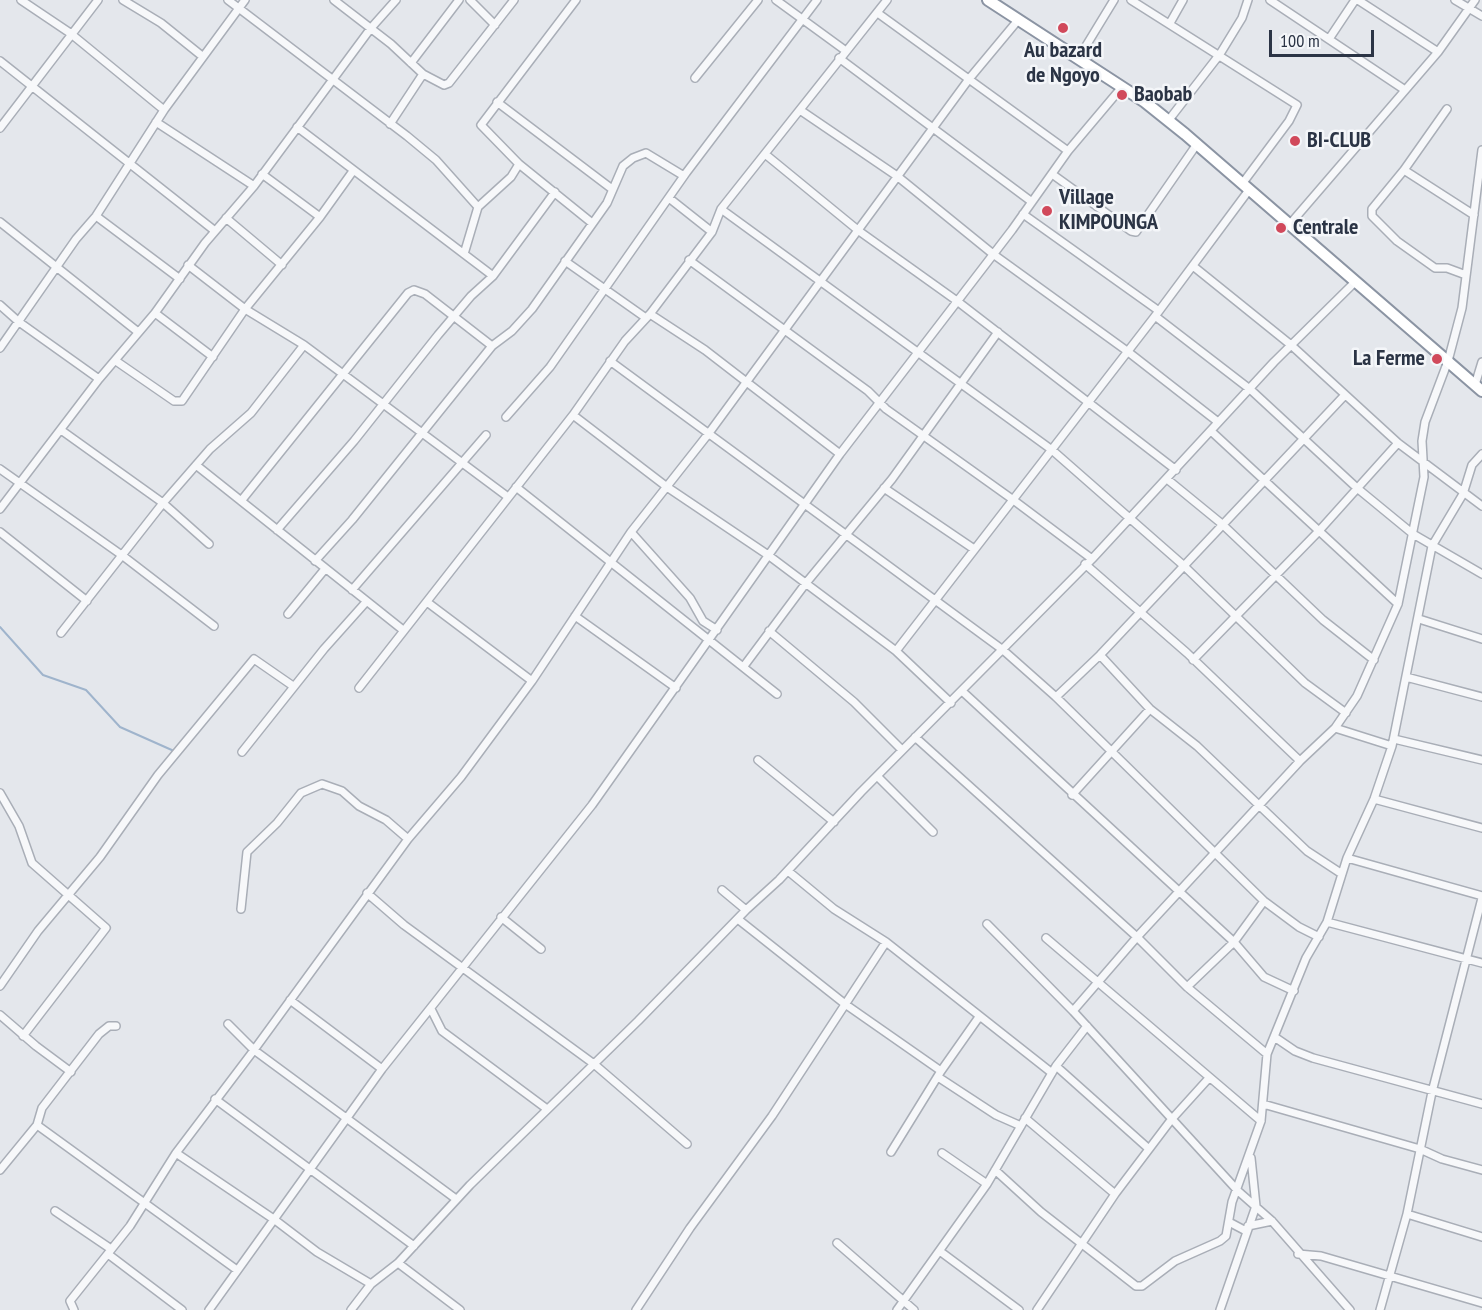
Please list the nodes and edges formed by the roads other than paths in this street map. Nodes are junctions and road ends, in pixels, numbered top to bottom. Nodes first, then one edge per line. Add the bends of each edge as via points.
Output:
1 (21, 0) edge
2 (98, 0) edge
3 (123, 0) edge
4 (228, 0) edge
5 (245, 0) edge
6 (334, 0) edge
7 (396, 0) edge
8 (459, 0) edge
9 (470, 0) edge
10 (514, 0) edge
11 (576, 0) edge
12 (758, 0) edge
13 (776, 0) edge
14 (817, 0) edge
15 (887, 0) edge
16 (988, 0) edge
17 (1114, 0) edge
18 (1131, 0) edge
19 (1183, 0) edge
20 (1248, 0) edge
21 (1270, 0) edge
22 (1356, 0) edge
23 (1455, 0) edge
24 (1475, 0) edge
25 (239, 9) junction
26 (1470, 10) junction
27 (879, 14) junction
28 (1482, 16) edge
29 (803, 19) junction
30 (1019, 19) junction
31 (1170, 23) junction
32 (495, 25) junction
33 (371, 28) junction
34 (70, 33) junction
35 (1329, 39) junction
36 (846, 51) junction
37 (1437, 52) junction
38 (1220, 54) junction
39 (202, 56) junction
40 (839, 58) junction
41 (1078, 59) junction
42 (0, 61) edge
43 (411, 63) junction
44 (423, 74) junction
45 (333, 78) junction
46 (695, 78) dead end
47 (969, 79) junction
48 (32, 85) junction
49 (1122, 87) junction
50 (1405, 90) junction
51 (497, 102) junction
52 (1447, 109) dead end
53 (164, 110) junction
54 (800, 110) junction
55 (1168, 121) junction
56 (156, 122) junction
57 (390, 124) junction
58 (297, 127) junction
59 (0, 128) edge
60 (933, 129) junction
61 (1197, 144) junction
62 (1482, 150) edge
63 (1068, 151) junction
64 (765, 154) junction
65 (128, 163) junction
66 (519, 164) junction
67 (1404, 170) junction
68 (353, 171) junction
69 (262, 174) junction
70 (1052, 174) junction
71 (897, 176) junction
72 (684, 177) junction
73 (254, 186) junction
74 (1245, 187) junction
75 (612, 189) junction
76 (555, 192) junction
77 (669, 198) junction
78 (1032, 202) junction
79 (478, 207) junction
80 (721, 208) junction
81 (1023, 214) junction
82 (1474, 215) junction
83 (96, 216) junction
84 (320, 217) junction
85 (226, 218) junction
86 (0, 222) edge
87 (592, 223) junction
88 (1290, 224) junction
89 (215, 231) junction
90 (859, 231) junction
91 (712, 232) junction
92 (464, 254) junction
93 (993, 254) junction
94 (689, 260) junction
95 (566, 261) junction
96 (188, 265) junction
97 (282, 265) junction
98 (57, 266) junction
99 (1193, 266) junction
100 (1466, 275) junction
101 (493, 276) junction
102 (180, 279) junction
103 (819, 280) junction
104 (1355, 282) junction
105 (605, 290) junction
106 (957, 302) junction
107 (0, 305) edge
108 (245, 309) junction
109 (155, 313) junction
110 (1157, 314) junction
111 (455, 316) junction
112 (648, 316) junction
113 (19, 322) junction
114 (783, 330) junction
115 (138, 332) junction
116 (998, 332) junction
117 (304, 345) junction
118 (1290, 345) junction
119 (492, 346) junction
120 (0, 348) edge
121 (1127, 351) junction
122 (917, 352) junction
123 (213, 357) junction
124 (116, 361) junction
125 (610, 361) junction
126 (1448, 361) junction
127 (1482, 362) edge
128 (341, 374) junction
129 (99, 379) junction
130 (747, 381) junction
131 (960, 386) junction
132 (1479, 388) edge
133 (1251, 390) junction
134 (1344, 396) junction
135 (1088, 401) junction
136 (382, 404) junction
137 (880, 404) junction
138 (573, 414) junction
139 (506, 417) dead end
140 (1218, 422) junction
141 (61, 430) junction
142 (1211, 430) junction
143 (709, 433) junction
144 (423, 434) junction
145 (486, 435) dead end
146 (922, 436) junction
147 (1305, 440) junction
148 (1398, 443) junction
149 (1052, 450) junction
150 (840, 454) junction
151 (1482, 454) edge
152 (1423, 461) junction
153 (461, 463) junction
154 (196, 465) junction
155 (0, 469) edge
156 (1176, 470) junction
157 (1167, 479) junction
158 (1262, 480) junction
159 (21, 483) junction
160 (516, 486) junction
161 (667, 488) junction
162 (884, 488) junction
163 (1357, 488) junction
164 (1463, 494) junction
165 (508, 497) junction
166 (1012, 499) junction
167 (241, 501) junction
168 (163, 503) junction
169 (805, 506) junction
170 (1482, 506) edge
171 (0, 509) edge
172 (1129, 517) junction
173 (1222, 524) junction
174 (277, 530) junction
175 (0, 532) edge
176 (631, 532) junction
177 (1318, 532) junction
178 (846, 533) junction
179 (1413, 534) junction
180 (209, 544) dead end
181 (1432, 546) junction
182 (974, 549) junction
183 (768, 555) junction
184 (123, 556) junction
185 (315, 561) junction
186 (1089, 562) junction
187 (611, 563) junction
188 (1183, 565) junction
189 (325, 569) junction
190 (1276, 573) junction
191 (1482, 574) edge
192 (806, 583) junction
193 (352, 590) junction
194 (87, 601) junction
195 (366, 602) junction
196 (428, 602) junction
197 (935, 602) junction
198 (1398, 604) junction
199 (1140, 613) junction
200 (288, 614) dead end
201 (1234, 615) junction
202 (575, 616) junction
203 (1419, 619) junction
204 (214, 626) dead end
205 (403, 630) junction
206 (717, 630) junction
207 (769, 631) junction
208 (62, 633) dead end
209 (711, 639) junction
210 (1482, 639) edge
211 (1003, 650) junction
212 (896, 651) junction
213 (1100, 656) junction
214 (1193, 660) junction
215 (1374, 660) junction
216 (744, 666) junction
217 (1406, 677) junction
218 (532, 681) junction
219 (293, 686) junction
220 (359, 688) dead end
221 (676, 688) junction
222 (962, 691) junction
223 (777, 694) dead end
224 (1056, 697) junction
225 (1482, 697) edge
226 (951, 703) junction
227 (1150, 709) junction
228 (1346, 712) junction
229 (1335, 728) junction
230 (915, 737) junction
231 (1393, 742) junction
232 (902, 750) junction
233 (242, 752) dead end
234 (1110, 752) junction
235 (758, 760) dead end
236 (1482, 760) edge
237 (1300, 761) junction
238 (877, 776) junction
239 (0, 793) edge
240 (1072, 795) junction
241 (1374, 800) junction
242 (1262, 806) junction
243 (834, 822) junction
244 (1482, 828) edge
245 (933, 832) dead end
246 (408, 838) junction
247 (1216, 852) junction
248 (1347, 858) junction
249 (788, 871) junction
250 (1342, 874) junction
251 (722, 890) dead end
252 (1180, 892) junction
253 (367, 894) junction
254 (67, 896) junction
255 (1482, 897) edge
256 (1264, 901) junction
257 (241, 909) dead end
258 (746, 910) junction
259 (501, 917) junction
260 (739, 920) junction
261 (1327, 922) junction
262 (987, 924) dead end
263 (1319, 937) junction
264 (1046, 938) dead end
265 (1137, 938) junction
266 (886, 942) junction
267 (1234, 942) junction
268 (541, 949) dead end
269 (1467, 958) junction
270 (1482, 963) edge
271 (462, 966) junction
272 (1100, 981) junction
273 (0, 986) edge
274 (1187, 987) junction
275 (1294, 991) junction
276 (290, 1000) junction
277 (845, 1004) junction
278 (430, 1009) junction
279 (1073, 1011) junction
280 (0, 1015) edge
281 (979, 1017) junction
282 (228, 1024) dead end
283 (116, 1026) dead end
284 (1087, 1026) junction
285 (23, 1036) junction
286 (1276, 1038) junction
287 (254, 1050) junction
288 (1268, 1054) junction
289 (594, 1064) junction
290 (1056, 1066) junction
291 (382, 1069) junction
292 (70, 1072) junction
293 (1052, 1073) junction
294 (939, 1074) junction
295 (1209, 1078) junction
296 (1432, 1092) junction
297 (215, 1099) junction
298 (1263, 1104) junction
299 (1482, 1104) edge
300 (547, 1109) junction
301 (1025, 1118) junction
302 (346, 1119) junction
303 (1171, 1120) junction
304 (1261, 1120) junction
305 (37, 1125) junction
306 (1021, 1126) junction
307 (687, 1144) dead end
308 (1149, 1149) junction
309 (1420, 1149) junction
310 (176, 1152) junction
311 (891, 1152) dead end
312 (942, 1153) dead end
313 (1250, 1156) junction
314 (309, 1168) junction
315 (0, 1170) edge
316 (995, 1170) junction
317 (1482, 1170) edge
318 (987, 1184) junction
319 (1238, 1191) junction
320 (1115, 1194) junction
321 (456, 1199) junction
322 (145, 1201) junction
323 (1256, 1206) junction
324 (55, 1211) dead end
325 (1407, 1214) junction
326 (275, 1220) junction
327 (1272, 1221) junction
328 (1229, 1222) junction
329 (1247, 1229) junction
330 (1482, 1237) edge
331 (837, 1243) dead end
332 (1083, 1244) junction
333 (414, 1246) junction
334 (110, 1251) junction
335 (941, 1252) junction
336 (1299, 1254) junction
337 (398, 1263) junction
338 (237, 1270) junction
339 (1390, 1275) junction
340 (371, 1284) junction
341 (903, 1301) junction
342 (1482, 1303) edge
343 (74, 1310) edge
344 (182, 1310) edge
345 (209, 1310) edge
346 (351, 1310) edge
347 (460, 1310) edge
348 (636, 1310) edge
349 (897, 1310) edge
350 (914, 1310) edge
351 (1019, 1310) edge
352 (1037, 1310) edge
353 (1220, 1310) edge
354 (1350, 1310) edge
355 (1380, 1310) edge

1 - 34 street
2 - 34 street
3 - 39 street via 161,23
4 - 25 street
5 - 25 street
6 - 33 street
7 - 33 street
8 - 43 street
9 - 32 street
10 - 32 street
11 - 51 street
12 - 46 street
13 - 29 street
14 - 29 street
15 - 27 street
16 - 30 highway
17 - 41 street
18 - 31 street
19 - 31 street
20 - 38 street
21 - 35 street
22 - 35 street
22 - 37 street
23 - 26 street
24 - 26 street
25 - 39 street
25 - 45 street
26 - 28 street
26 - 37 street
27 - 36 street
27 - 47 street
29 - 36 street
29 - 72 street
30 - 41 highway
30 - 47 street
31 - 38 street
32 - 44 street via 449,83 440,84
33 - 43 street
33 - 45 street
34 - 48 street
34 - 53 street
35 - 50 street
36 - 40 street
37 - 50 street
38 - 55 street
38 - 74 street via 1297,105
39 - 53 street
40 - 54 street
40 - 60 street
41 - 49 highway
42 - 48 street
43 - 44 street
44 - 57 street
45 - 57 street
45 - 58 street
47 - 60 street
47 - 63 street
48 - 59 street
48 - 65 street
49 - 55 highway
49 - 63 street
50 - 88 street
51 - 66 street via 481,124
51 - 75 street
52 - 67 street
53 - 56 street
54 - 64 street
54 - 71 street
55 - 61 highway
56 - 65 street
56 - 73 street
57 - 79 street via 436,160
58 - 68 street
58 - 69 street
60 - 71 street
60 - 78 street
61 - 70 street via 1136,232
61 - 74 highway
62 - 82 street
63 - 70 street
64 - 80 street
64 - 90 street
65 - 83 street
65 - 89 street
66 - 76 street
66 - 79 street via 511,177
67 - 82 street
67 - 100 street via 1372,209 1374,219 1435,268
68 - 84 street
68 - 92 street
69 - 73 street
69 - 84 street
70 - 78 street
71 - 90 street
71 - 93 street
72 - 75 street via 652,155 640,154 623,166
72 - 77 street
73 - 85 street
74 - 88 highway
74 - 99 street
75 - 87 street
76 - 87 street
76 - 101 street
77 - 91 street
77 - 105 street
78 - 81 street
79 - 92 street
80 - 91 street
80 - 103 street
81 - 93 street
81 - 110 street
82 - 100 street
83 - 98 street
83 - 102 street
84 - 97 street
85 - 89 street
85 - 97 street
86 - 98 street
87 - 95 street
88 - 104 highway
89 - 96 street
90 - 103 street
90 - 106 street
91 - 94 street
92 - 101 street
93 - 106 street
93 - 121 street
94 - 112 street
94 - 114 street
95 - 105 street
95 - 119 street via 532,309
96 - 102 street
96 - 108 street
97 - 108 street
98 - 113 street
98 - 115 street
99 - 110 street
99 - 118 street
100 - 126 street
101 - 111 street
102 - 109 street
103 - 114 street
103 - 122 street
104 - 118 street
104 - 126 highway
105 - 112 street
105 - 139 street via 550,367
106 - 116 street
106 - 122 street
107 - 113 street
108 - 117 street
108 - 123 street
109 - 115 street
109 - 123 street
110 - 121 street
110 - 133 street
111 - 119 street
111 - 128 street via 425,294 414,290 408,293
111 - 136 street
112 - 125 street
112 - 130 street
113 - 120 street
113 - 129 street
114 - 130 street
114 - 137 street
115 - 124 street
116 - 131 street
116 - 135 street
117 - 128 street
117 - 154 street via 250,413
118 - 133 street
118 - 134 street
119 - 144 street
121 - 135 street
121 - 140 street
122 - 131 street
122 - 137 street
123 - 124 street via 178,402
124 - 129 street
125 - 138 street
125 - 143 street
126 - 132 highway
126 - 152 street via 1425,422
127 - 132 street
128 - 136 street
128 - 167 street
129 - 141 street
130 - 143 street
130 - 150 street
131 - 146 street
131 - 149 street
133 - 140 street
133 - 147 street
134 - 147 street
134 - 148 street
135 - 149 street
135 - 156 street
136 - 144 street
136 - 174 street
137 - 146 street
137 - 150 street
138 - 160 street
138 - 161 street
140 - 142 street
141 - 159 street
141 - 168 street
142 - 156 street
142 - 158 street
143 - 161 street
143 - 169 street
144 - 153 street
144 - 185 street
145 - 153 street
146 - 162 street
146 - 166 street
147 - 158 street
147 - 163 street
148 - 152 street
148 - 163 street
149 - 166 street
149 - 172 street
150 - 169 street
151 - 164 street via 1472,465
152 - 164 street
152 - 179 street via 1424,477
153 - 165 street
153 - 193 street
154 - 167 street
154 - 168 street
155 - 159 street
156 - 157 street
157 - 172 street
157 - 173 street
158 - 173 street
158 - 177 street
159 - 171 street
159 - 184 street
160 - 165 street
160 - 187 street
161 - 176 street
161 - 183 street
162 - 178 street
162 - 182 street
163 - 177 street
163 - 179 street
164 - 170 street
164 - 181 street
165 - 196 street
166 - 182 street
166 - 186 street
167 - 174 street
168 - 180 street
168 - 184 street
169 - 178 street
169 - 183 street
172 - 186 street
172 - 188 street
173 - 188 street
173 - 190 street
174 - 185 street
175 - 194 street
176 - 187 street
176 - 206 street via 690,598 703,621
177 - 190 street
177 - 198 street
178 - 192 street
178 - 197 street
179 - 181 street
179 - 198 street
181 - 191 street
181 - 203 street
182 - 197 street
183 - 192 street
183 - 206 street
184 - 194 street
184 - 204 street
185 - 189 street
186 - 199 street
186 - 211 street
187 - 202 street
187 - 209 street
188 - 199 street
188 - 201 street
189 - 193 street
189 - 200 street
190 - 201 street
190 - 215 street via 1323,620
192 - 207 street
192 - 212 street
193 - 195 street
194 - 208 street
195 - 205 street
195 - 219 street
196 - 205 street
196 - 218 street
197 - 211 street
197 - 212 street
198 - 215 street
199 - 213 street
199 - 214 street
201 - 214 street
201 - 228 street via 1305,683
202 - 218 street
202 - 221 street
203 - 210 street
203 - 217 street
205 - 220 street
206 - 209 street
207 - 216 street
207 - 232 street via 854,702
209 - 216 street
209 - 221 street
211 - 222 street
211 - 224 street
212 - 226 street
213 - 224 street
213 - 227 street
214 - 237 street
215 - 228 street
216 - 223 street
217 - 225 street
217 - 231 street
218 - 246 street via 461,777
219 - 233 street
219 - 254 street via 254,659 158,775
221 - 259 street via 580,820
222 - 226 street
222 - 240 street
224 - 234 street
226 - 230 street
227 - 234 street
227 - 242 street
228 - 229 street
229 - 231 street
229 - 237 street
230 - 232 street
230 - 265 street
231 - 236 street
231 - 241 street
232 - 238 street
234 - 240 street
234 - 247 street
235 - 243 street
237 - 242 street
238 - 243 street
238 - 245 street
239 - 254 street via 15,818 32,862
240 - 252 street
241 - 244 street
241 - 248 street
242 - 247 street
242 - 250 street via 1306,851
243 - 249 street
246 - 253 street
246 - 257 street via 342,791 322,784 301,793 247,852
247 - 252 street
247 - 256 street
248 - 250 street
248 - 255 street
249 - 258 street
249 - 266 street via 841,915
250 - 261 street
251 - 258 street
252 - 265 street
252 - 267 street
253 - 271 street
253 - 276 street
254 - 273 street
254 - 285 street via 106,928
255 - 269 street
256 - 263 street
256 - 267 street
258 - 260 street
259 - 268 street
259 - 271 street
260 - 277 street
260 - 289 street
261 - 263 street
261 - 269 street
262 - 279 street
263 - 275 street
264 - 272 street
265 - 272 street
265 - 274 street
266 - 277 street
266 - 281 street
267 - 274 street
267 - 275 street via 1264,977
269 - 270 street
269 - 296 street
271 - 278 street
271 - 289 street
272 - 279 street
272 - 295 street
274 - 288 street
275 - 286 street
276 - 287 street
276 - 291 street
277 - 294 street
277 - 348 street
278 - 291 street
278 - 300 street via 442,1031
279 - 284 street
280 - 285 street
281 - 293 street
281 - 294 street
282 - 287 street
283 - 292 street via 104,1029
284 - 290 street
284 - 303 street
285 - 292 street
286 - 288 street
286 - 296 street via 1295,1052
287 - 297 street
287 - 302 street
288 - 298 street
289 - 300 street
289 - 307 street
290 - 293 street
290 - 308 street
291 - 302 street
292 - 305 street via 38,1114
293 - 301 street
294 - 306 street via 996,1115
294 - 311 street
295 - 303 street
295 - 304 street
296 - 299 street
296 - 309 street
297 - 310 street
297 - 314 street
298 - 304 street
298 - 309 street
300 - 321 street
301 - 306 street
301 - 320 street
302 - 314 street
302 - 321 street
303 - 308 street
303 - 319 street
304 - 313 street
305 - 315 street
305 - 322 street
306 - 316 street
308 - 320 street
309 - 317 street
309 - 325 street
310 - 322 street
310 - 326 street
312 - 318 street
313 - 319 street
313 - 323 street
314 - 326 street
314 - 333 street
316 - 318 street
316 - 332 street
318 - 335 street
319 - 323 street
319 - 328 street
320 - 332 street
321 - 333 street
322 - 334 street
322 - 338 street
323 - 327 street
323 - 329 street
324 - 334 street
325 - 330 street
325 - 339 street
326 - 338 street
326 - 340 street via 317,1252
327 - 329 street
327 - 336 street
328 - 329 street
328 - 332 street via 1225,1239 1182,1257 1139,1287
329 - 353 street
331 - 341 street
332 - 352 street
333 - 337 street
334 - 343 street via 70,1301
334 - 344 street
335 - 341 street
335 - 351 street
336 - 339 street
336 - 354 street
337 - 340 street
337 - 347 street
338 - 345 street
339 - 342 street
339 - 355 street
340 - 346 street
341 - 349 street
341 - 350 street

